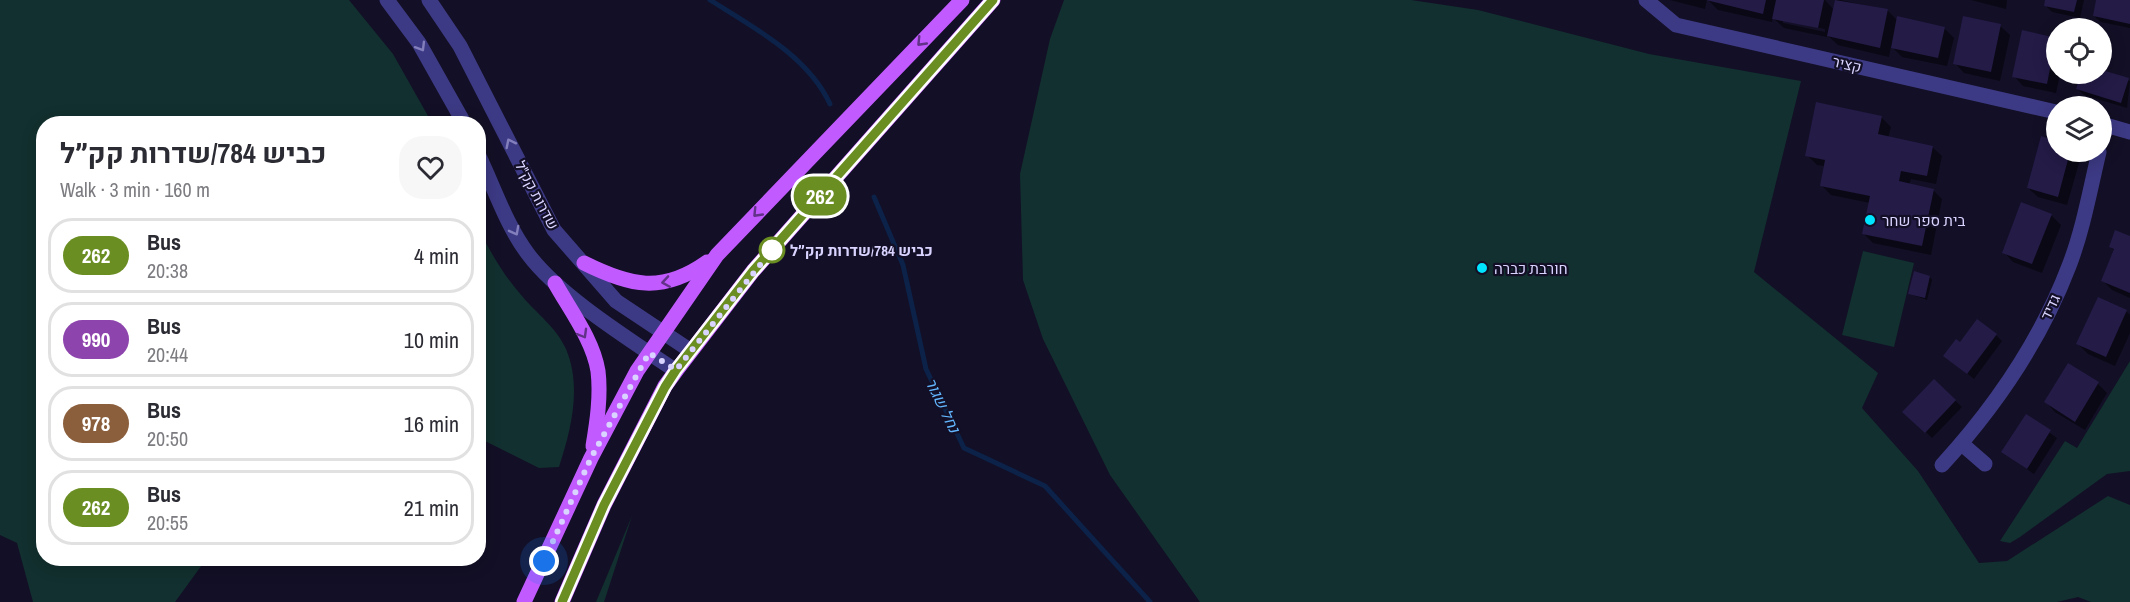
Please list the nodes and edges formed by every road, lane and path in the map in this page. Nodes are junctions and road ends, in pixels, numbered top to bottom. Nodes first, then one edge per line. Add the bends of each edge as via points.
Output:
1 (387, 0) edge
2 (429, 0) edge
3 (962, 0) edge
4 (993, 0) edge
5 (1646, 0) edge
6 (2046, 110) edge
7 (460, 116) edge
8 (2112, 127) edge
9 (2130, 132) edge
10 (2096, 162) edge
11 (486, 170) edge
12 (717, 255) junction
13 (584, 263) junction
14 (555, 283) junction
15 (662, 333) junction
16 (691, 351) junction
17 (649, 353) junction
18 (676, 370) junction
19 (1962, 444) junction
20 (591, 458) junction
21 (1984, 464) dead end
22 (1942, 465) dead end
23 (524, 602) edge
24 (562, 602) edge

1 -> 7 street via 419,43
13 -> 2 street, שדרות קק"ל via 554,230 460,46
3 -> 12 main road
4 - 16 main road via 753,271
5 - 6 street, קציר via 1676,25
8 - 9 street
10 - 19 street, גדיד via 2073,253 2050,310 2000,397
11 -> 14 street via 528,254
12 -> 13 main road via 679,279 650,284 622,280
12 - 15 main road
13 - 15 street, שדרות קק"ל via 615,301
14 - 17 street
14 -> 20 main road via 589,344 598,371
15 - 16 street, שדרות קק"ל
15 - 17 main road
16 - 18 main road
17 - 18 street
17 - 20 main road
18 - 24 main road via 604,505
19 - 21 street
19 - 22 street, גדיד
20 - 23 main road

